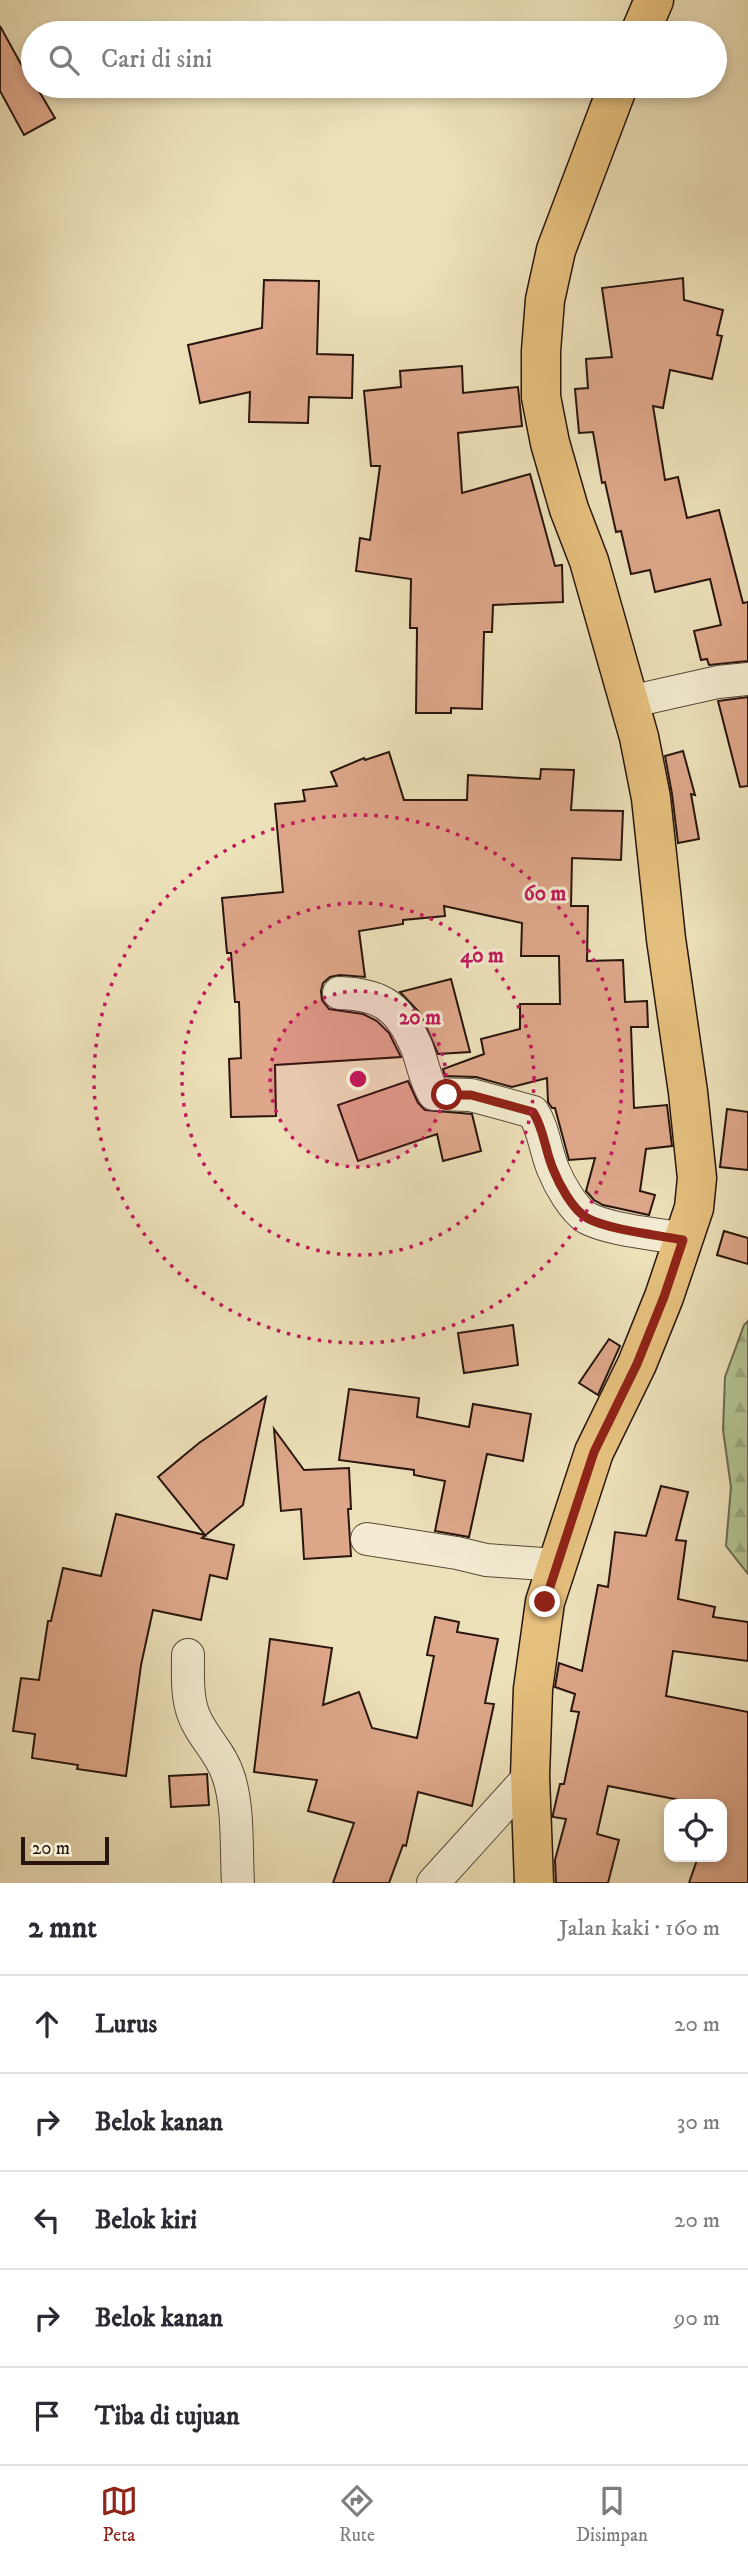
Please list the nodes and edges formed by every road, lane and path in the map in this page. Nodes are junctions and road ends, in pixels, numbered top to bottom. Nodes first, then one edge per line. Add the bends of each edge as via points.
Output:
1 (654, 0) edge
2 (645, 21) edge
3 (613, 98) edge
4 (748, 679) edge
5 (629, 702) junction
6 (339, 993) dead end
7 (683, 1240) junction
8 (367, 1539) dead end
9 (557, 1565) junction
10 (188, 1655) dead end
11 (530, 1776) junction
12 (238, 1883) edge
13 (433, 1883) edge
14 (534, 1883) edge

1 - 2 main road
3 - 5 main road via 556,250 545,300 541,397 569,509 589,561
4 - 5 street
5 - 7 main road via 651,798 696,1151 694,1208
6 - 7 street via 365,994 391,1006 416,1048 434,1094 471,1095 533,1112 553,1170 584,1216 598,1223
7 - 9 main road via 637,1364 594,1452
8 - 9 street via 486,1560
9 - 11 main road via 545,1602 533,1689
10 - 12 street via 189,1695 197,1723 229,1777
11 - 13 street
11 - 14 main road

